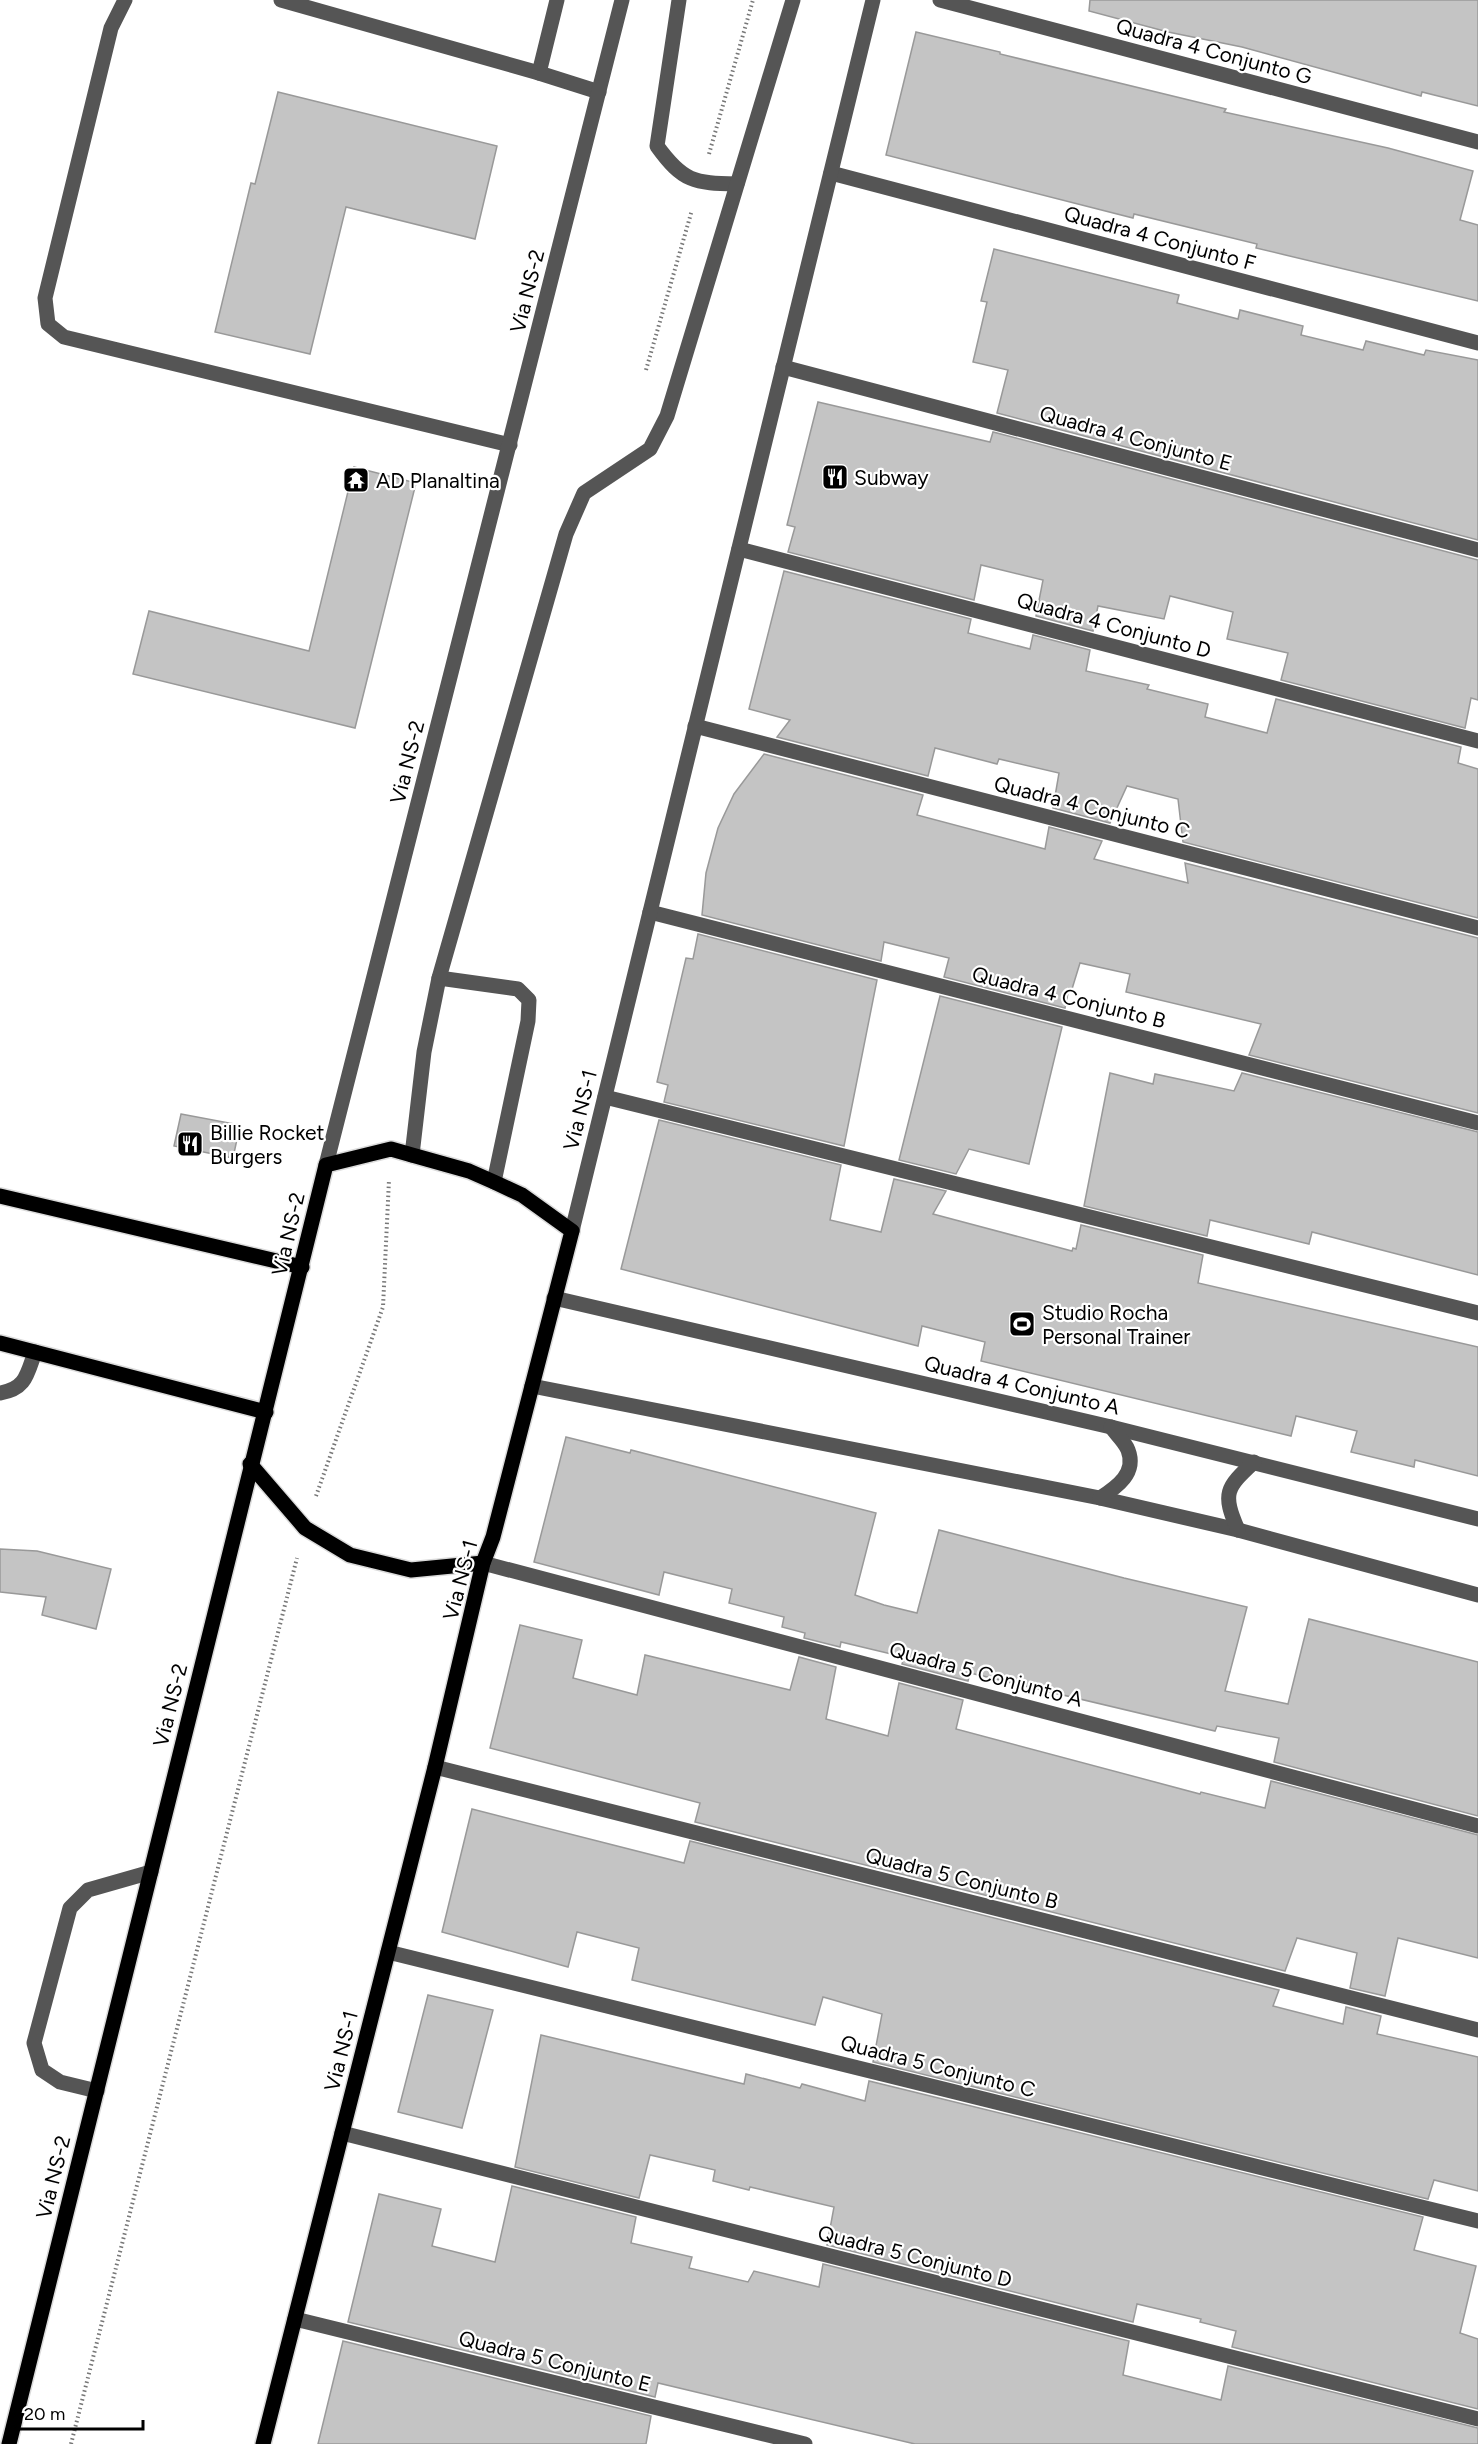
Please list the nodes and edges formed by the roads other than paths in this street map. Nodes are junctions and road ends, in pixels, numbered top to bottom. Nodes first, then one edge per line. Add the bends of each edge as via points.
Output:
1 (124, 0) edge
2 (281, 0) edge
3 (557, 0) edge
4 (622, 0) edge
5 (680, 0) edge
6 (793, 0) edge
7 (873, 0) edge
8 (939, 0) edge
9 (539, 74) junction
10 (599, 92) junction
11 (1478, 142) edge
12 (831, 173) junction
13 (737, 184) junction
14 (1478, 343) edge
15 (783, 367) junction
16 (510, 445) junction
17 (739, 549) junction
18 (1478, 550) edge
19 (695, 726) junction
20 (1478, 741) edge
21 (650, 912) junction
22 (1478, 928) edge
23 (439, 978) junction
24 (605, 1097) junction
25 (1478, 1123) edge
26 (412, 1155) junction
27 (326, 1165) junction
28 (494, 1182) junction
29 (0, 1196) edge
30 (572, 1231) junction
31 (302, 1267) junction
32 (554, 1298) junction
33 (1478, 1313) edge
34 (0, 1343) edge
35 (34, 1352) junction
36 (532, 1386) junction
37 (0, 1393) edge
38 (266, 1412) junction
39 (1111, 1427) junction
40 (1254, 1462) junction
41 (250, 1464) junction
42 (1100, 1498) junction
43 (1478, 1520) edge
44 (1238, 1530) junction
45 (483, 1563) junction
46 (1478, 1595) edge
47 (435, 1767) junction
48 (1478, 1826) edge
49 (151, 1872) junction
50 (388, 1952) junction
51 (1478, 2030) edge
52 (97, 2091) junction
53 (342, 2133) junction
54 (1478, 2221) edge
55 (295, 2319) junction
56 (1478, 2419) edge
57 (9, 2444) edge
58 (263, 2444) edge
59 (805, 2444) edge

1 - 16 street via 111,28 45,298 48,324 63,338
2 - 9 street
3 - 9 street
4 - 10 street, Via NS-2
5 - 13 street via 657,146 672,167 700,183
6 - 13 street
7 - 12 street
8 - 11 street, Quadra 4 Conjunto G
9 - 10 street
10 - 16 street, Via NS-2
12 - 14 street, Quadra 4 Conjunto F
12 - 15 street
13 - 23 street via 667,416 650,449 584,493 566,534
15 - 17 street
15 - 18 street, Quadra 4 Conjunto E
16 - 27 street, Via NS-2
17 - 19 street
17 - 20 street, Quadra 4 Conjunto D
19 - 21 street, Via NS-1
19 - 22 street, Quadra 4 Conjunto C
21 - 24 street, Via NS-1
21 - 25 street, Quadra 4 Conjunto B
23 - 26 street via 424,1052
23 - 28 street via 518,989 529,1000 528,1022
24 - 30 street, Via NS-1
24 - 33 street
26 - 27 main road via 391,1149
26 - 28 main road
27 - 31 main road, Via NS-2
28 - 30 main road via 522,1195
29 - 31 main road
30 - 32 main road, Via NS-1
31 - 38 main road, Via NS-2
32 - 36 main road, Via NS-1
32 - 39 street, Quadra 4 Conjunto A
34 - 35 main road
35 - 37 street via 26,1380 12,1391
35 - 38 main road
36 - 42 street
36 - 45 main road, Via NS-1
38 - 41 main road, Via NS-2
39 - 40 street, Quadra 4 Conjunto A
39 - 42 street via 1128,1450 1130,1471 1118,1487
40 - 43 street, Quadra 4 Conjunto A
40 - 44 street via 1233,1482 1228,1497
41 - 45 main road via 305,1528 350,1555 411,1570
41 - 49 main road, Via NS-2
42 - 44 street
44 - 46 street
45 - 47 main road, Via NS-1
45 - 48 street, Quadra 5 Conjunto A
47 - 50 main road, Via NS-1
47 - 51 street, Quadra 5 Conjunto B
49 - 52 main road, Via NS-2
49 - 52 street via 88,1890 70,1908 34,2043 42,2070 60,2082
50 - 53 main road, Via NS-1
50 - 54 street, Quadra 5 Conjunto C
52 - 57 main road, Via NS-2
53 - 55 main road, Via NS-1
53 - 56 street, Quadra 5 Conjunto D
55 - 58 main road, Via NS-1
55 - 59 street, Quadra 5 Conjunto E

